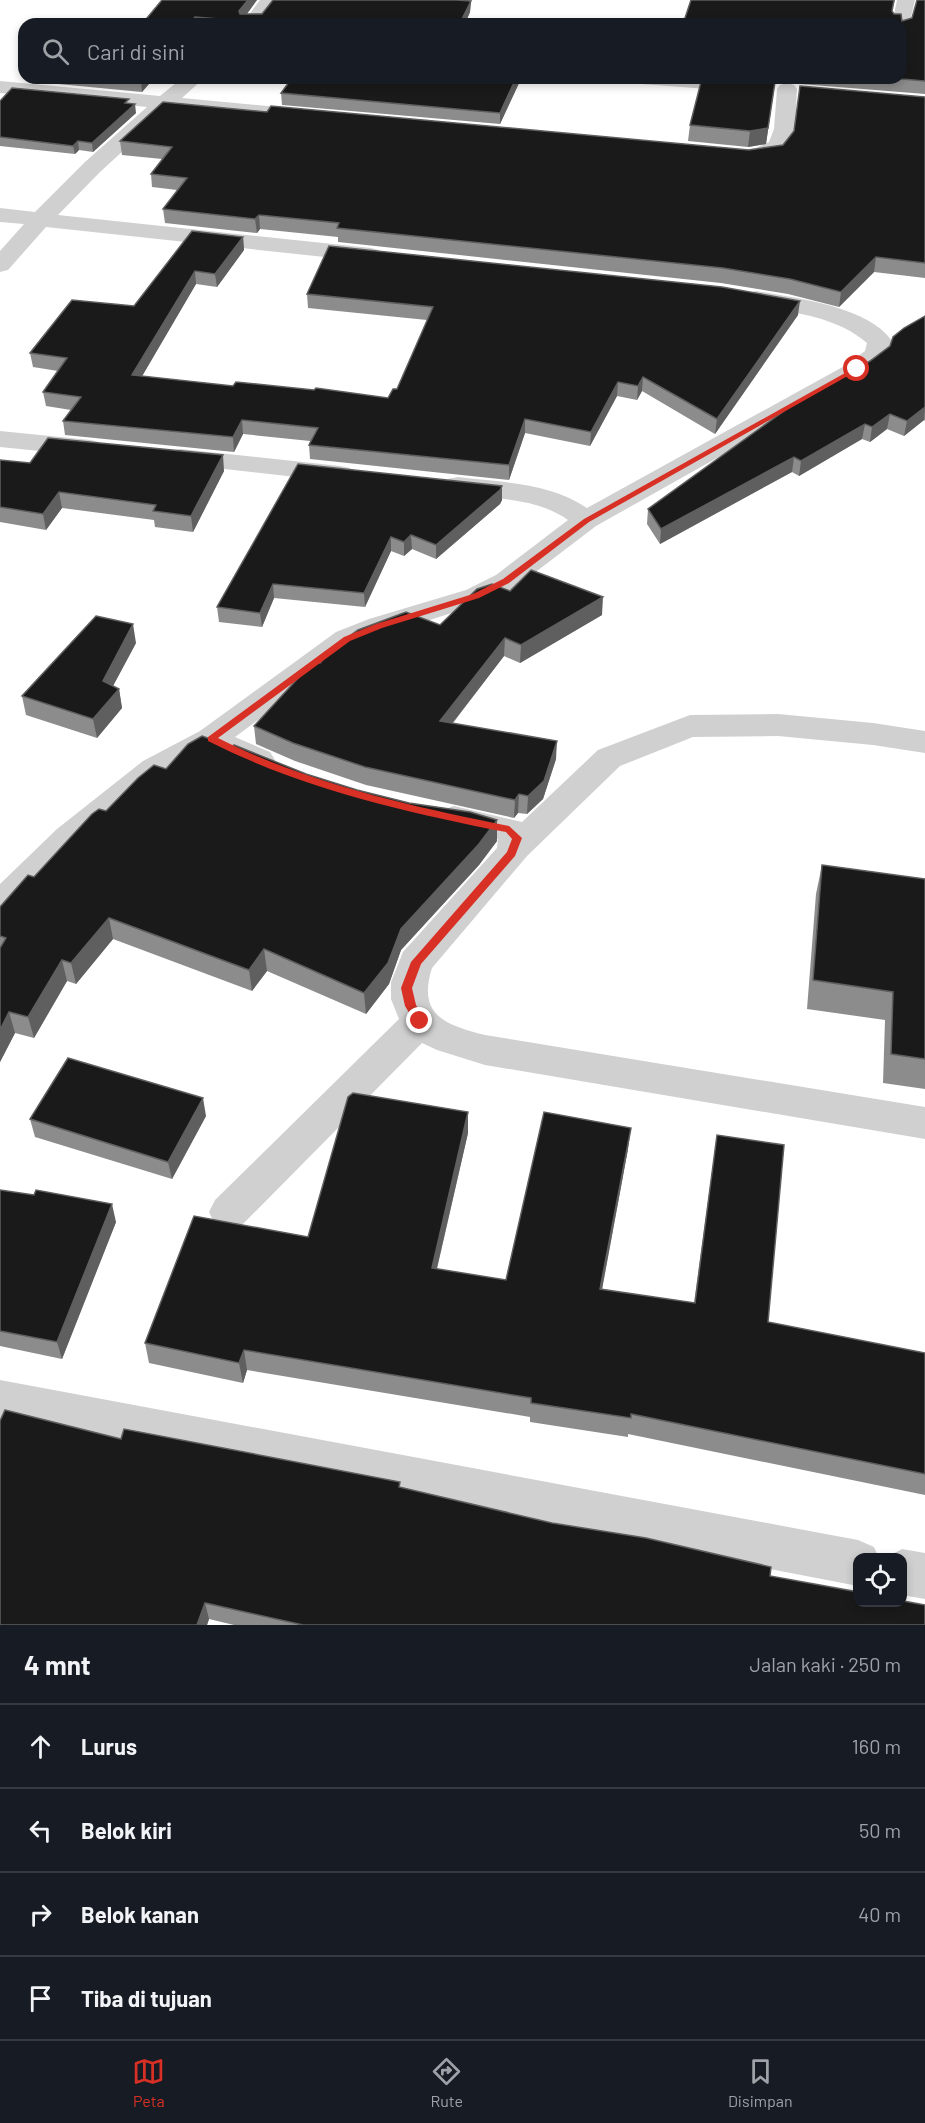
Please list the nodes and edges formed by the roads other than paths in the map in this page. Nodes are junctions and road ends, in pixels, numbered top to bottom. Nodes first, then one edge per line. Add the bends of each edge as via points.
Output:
1 (270, 0) edge
2 (906, 0) edge
3 (256, 18) edge
4 (903, 18) edge
5 (186, 84) edge
6 (721, 84) edge
7 (0, 87) edge
8 (787, 89) junction
9 (810, 92) edge
10 (164, 102) junction
11 (330, 118) edge
12 (722, 153) edge
13 (0, 215) edge
14 (40, 219) junction
15 (392, 257) edge
16 (0, 265) edge
17 (732, 294) edge
18 (0, 439) edge
19 (119, 451) edge
20 (155, 455) edge
21 (370, 477) edge
22 (430, 483) edge
23 (586, 520) junction
24 (212, 739) junction
25 (925, 742) edge
26 (280, 768) edge
27 (432, 814) edge
28 (516, 846) junction
29 (0, 905) edge
30 (420, 1021) junction
31 (925, 1123) edge
32 (229, 1212) dead end
33 (0, 1400) edge
34 (853, 1562) edge
35 (907, 1573) edge
36 (925, 1576) edge

1 - 3 street
2 - 4 street
5 - 10 street
6 - 8 street
7 - 10 street
8 - 9 street
8 - 12 street via 782,136 774,152
10 - 11 street
10 - 14 street
13 - 14 street
14 - 15 street
14 - 16 street
17 - 23 street via 778,302 869,330 880,341 877,354 857,369
18 - 19 street
20 - 21 street
22 - 23 street via 520,492 565,505
23 - 24 street via 506,581 476,596 347,639
24 - 26 street
24 - 29 street via 154,769 69,837
25 - 28 street via 778,725 690,726 609,758
27 - 28 street via 509,830 517,838
28 - 30 street via 416,962 406,988
30 - 31 street via 431,1032 453,1042 485,1050
30 - 32 street
33 - 34 street
35 - 36 street

